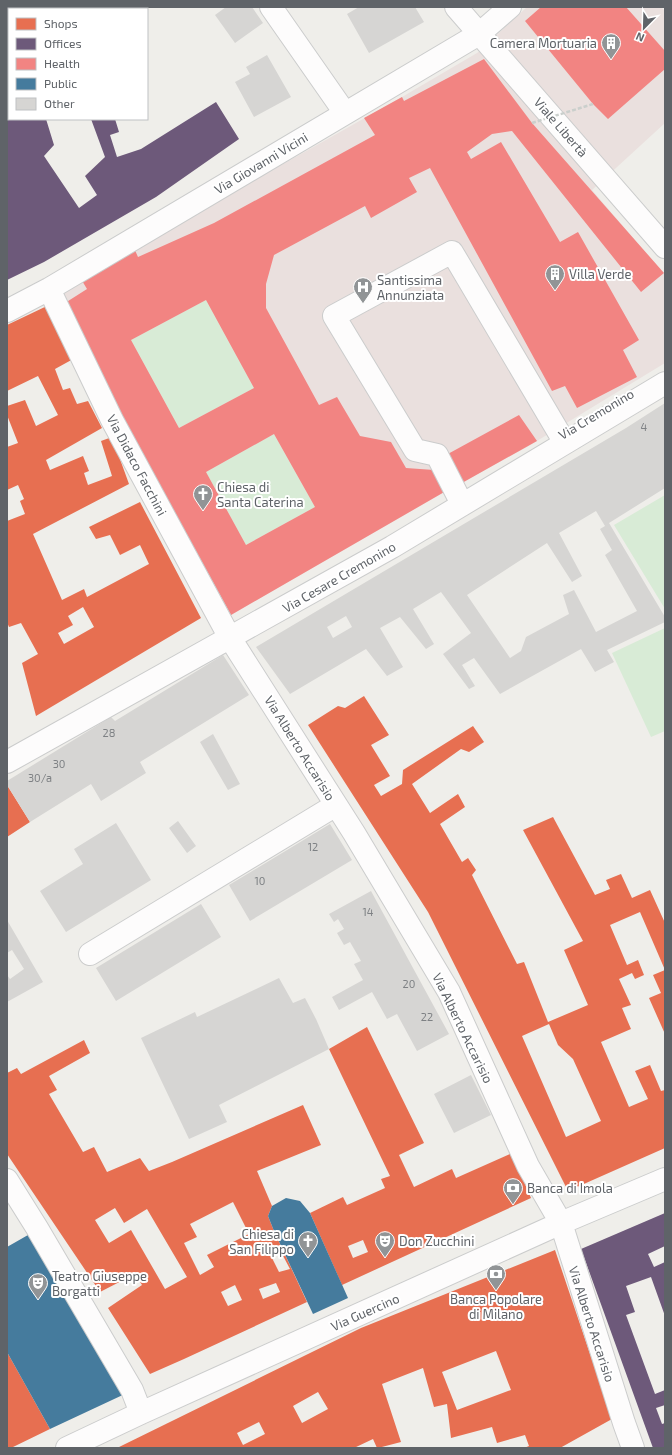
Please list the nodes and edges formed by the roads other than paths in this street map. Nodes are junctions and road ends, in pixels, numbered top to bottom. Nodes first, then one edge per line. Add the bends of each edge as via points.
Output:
1 (271, 7) edge
2 (456, 7) edge
3 (510, 7) edge
4 (479, 34) junction
5 (345, 113) junction
6 (665, 246) edge
7 (49, 289) junction
8 (7, 311) edge
9 (665, 373) edge
10 (665, 383) edge
11 (562, 439) junction
12 (527, 447) dead end
13 (462, 504) junction
14 (230, 638) junction
15 (7, 762) edge
16 (336, 805) junction
17 (90, 954) dead end
18 (665, 1179) edge
19 (8, 1183) edge
20 (560, 1224) junction
21 (141, 1413) junction
22 (67, 1448) edge
23 (633, 1448) edge

1 - 5 street
2 - 4 street, Viale Libertà
3 - 4 street, Via Giovanni Vicini
4 - 5 street, Via Giovanni Vicini
4 - 6 street, Viale Libertà
5 - 7 street, Via Giovanni Vicini
7 - 8 street, Via Giovanni Vicini
7 - 14 street, Via Didaco Facchini via 112,420
9 - 11 street, Via Cremonino
10 - 11 street, Via Cesare Cremonino
11 - 12 street, Via Cremonino via 533,451
11 - 13 street, Via Cesare Cremonino
11 - 13 street via 452,252 334,316 415,450 437,455
13 - 14 street, Via Cesare Cremonino via 392,547
14 - 15 street, Via Cesare Cremonino
14 - 16 street, Via Alberto Accarisio
16 - 17 street
16 - 20 street, Via Alberto Accarisio via 449,992 528,1166
18 - 20 street, Via Guercino
19 - 21 street via 132,1390
20 - 21 street, Via Guercino
20 - 23 street, Via Alberto Accarisio
21 - 22 street, Via Guercino

